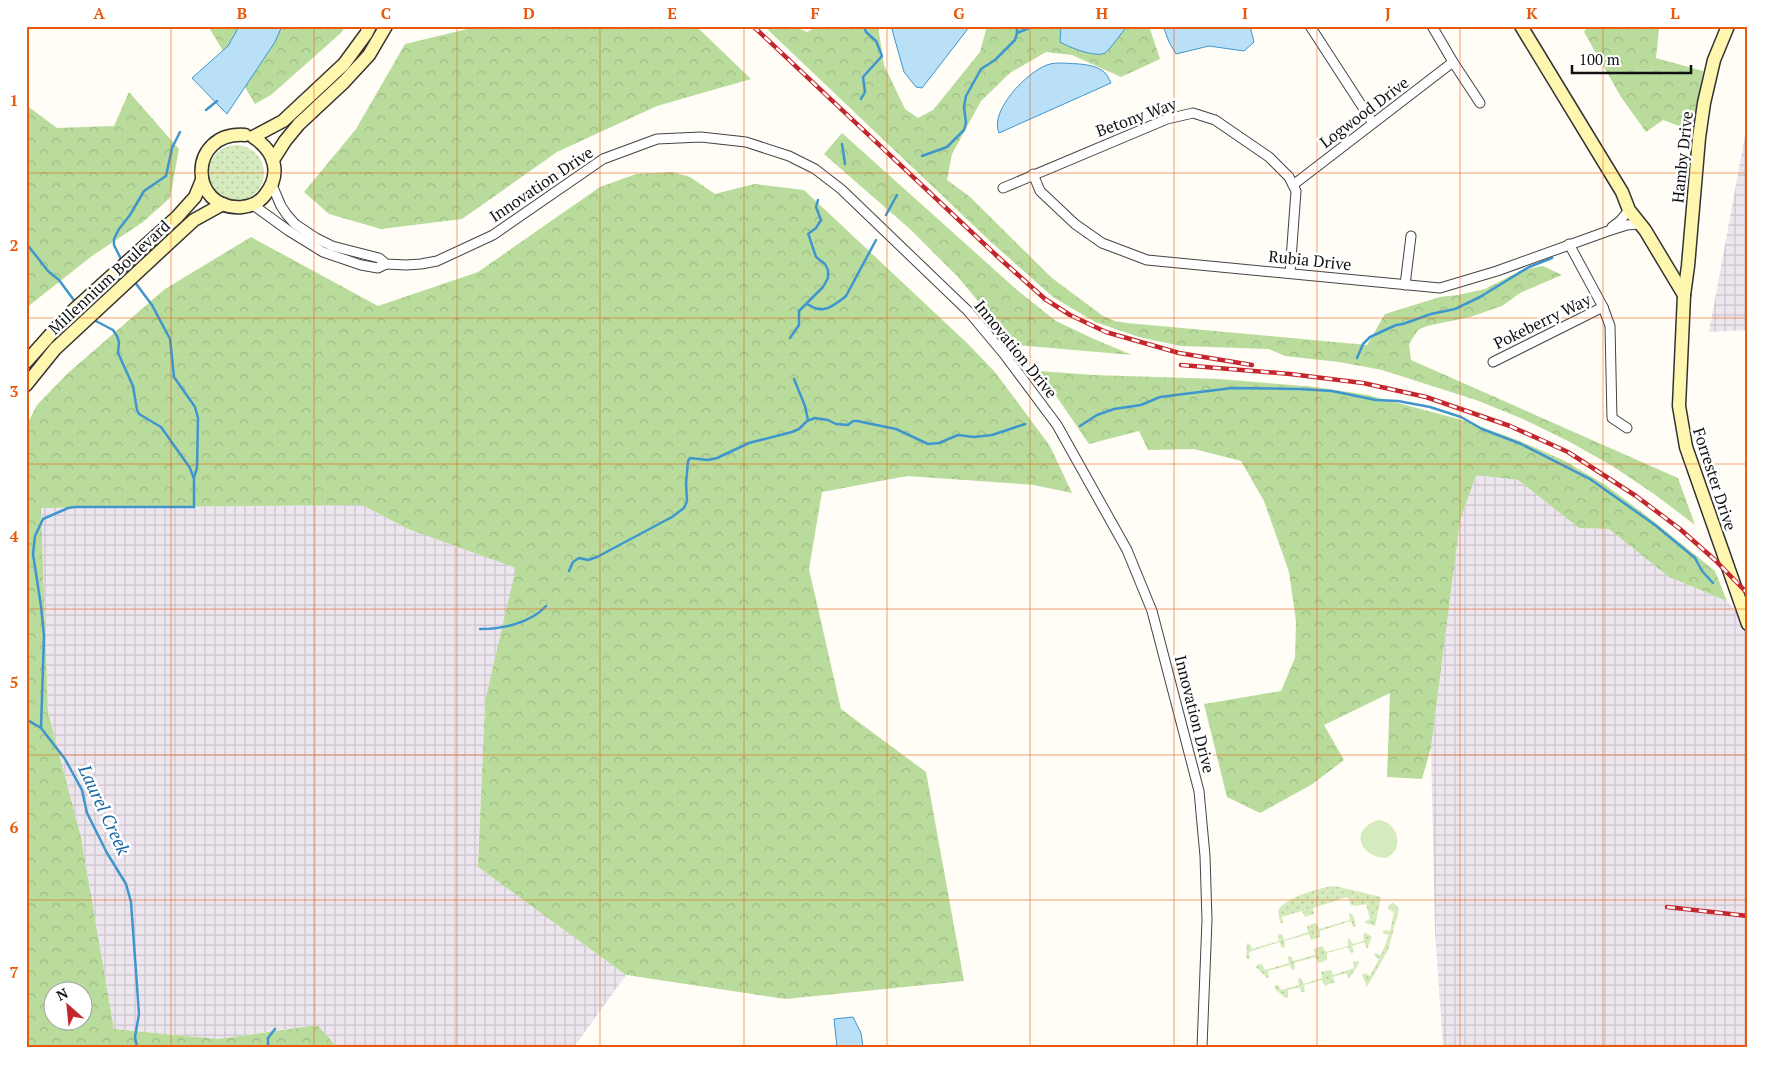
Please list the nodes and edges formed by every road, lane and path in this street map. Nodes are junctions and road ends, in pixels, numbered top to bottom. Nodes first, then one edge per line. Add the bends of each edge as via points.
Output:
1 (370, 26) edge
2 (386, 26) edge
3 (1310, 26) edge
4 (1432, 26) edge
5 (1521, 26) edge
6 (1728, 26) edge
7 (1453, 62) junction
8 (1480, 103) dead end
9 (1373, 123) junction
10 (249, 136) junction
11 (273, 160) junction
12 (1033, 174) junction
13 (202, 180) junction
14 (272, 185) junction
15 (1293, 185) junction
16 (1003, 188) dead end
17 (1622, 192) junction
18 (223, 204) junction
19 (253, 205) junction
20 (1629, 210) junction
21 (1642, 227) junction
22 (1608, 231) junction
23 (1411, 236) dead end
24 (1569, 244) junction
25 (386, 264) junction
26 (1290, 273) junction
27 (1405, 285) junction
28 (1684, 295) junction
29 (1603, 308) junction
30 (26, 362) edge
31 (1493, 362) dead end
32 (26, 385) edge
33 (1627, 428) dead end
34 (1748, 624) edge
35 (1202, 1047) edge

1 - 10 street via 344,64 283,121
2 - 11 street via 369,56 299,124
3 - 9 street
4 - 7 street
5 - 17 street
6 - 28 street, Hamby Drive via 1714,60 1703,110
7 - 8 street
7 - 9 street, Logwood Drive
9 - 15 street, Logwood Drive
10 - 11 street via 262,143
10 - 13 street via 227,136 211,146 202,162
11 - 14 street
12 - 15 street, Betony Way via 1167,119 1193,113 1215,120 1270,157
12 - 16 street, Betony Way
12 - 26 street, Rubia Drive via 1040,191 1075,224 1102,243 1147,260
13 - 18 street via 210,194
13 - 30 street, Millennium Boulevard via 191,202 67,316
14 - 19 street
14 - 25 street, Innovation Drive via 281,206 295,224 332,246 379,258
15 - 26 street via 1296,191
17 - 20 street
17 - 21 street via 1643,221
18 - 19 street via 234,207
18 - 32 street, Millennium Boulevard via 194,220 145,265 56,349
19 - 25 street, Innovation Drive via 323,252 361,265 378,268
20 - 21 street
20 - 22 street, Rubia Drive
21 - 22 street, Rubia Drive via 1627,225
21 - 28 street
22 - 24 street, Rubia Drive
23 - 27 street
24 - 27 street, Rubia Drive via 1440,288
24 - 29 street
25 - 35 street, Innovation Drive via 420,264 445,257 493,235 603,159 657,139 701,137 746,142 789,156 832,181 891,236 968,311 1057,424 1127,550 1152,611 1199,791 1207,920
26 - 27 street, Rubia Drive
28 - 34 street, Forrester Drive via 1679,406 1683,434
29 - 31 street, Pokeberry Way
29 - 33 street via 1610,326 1612,418

